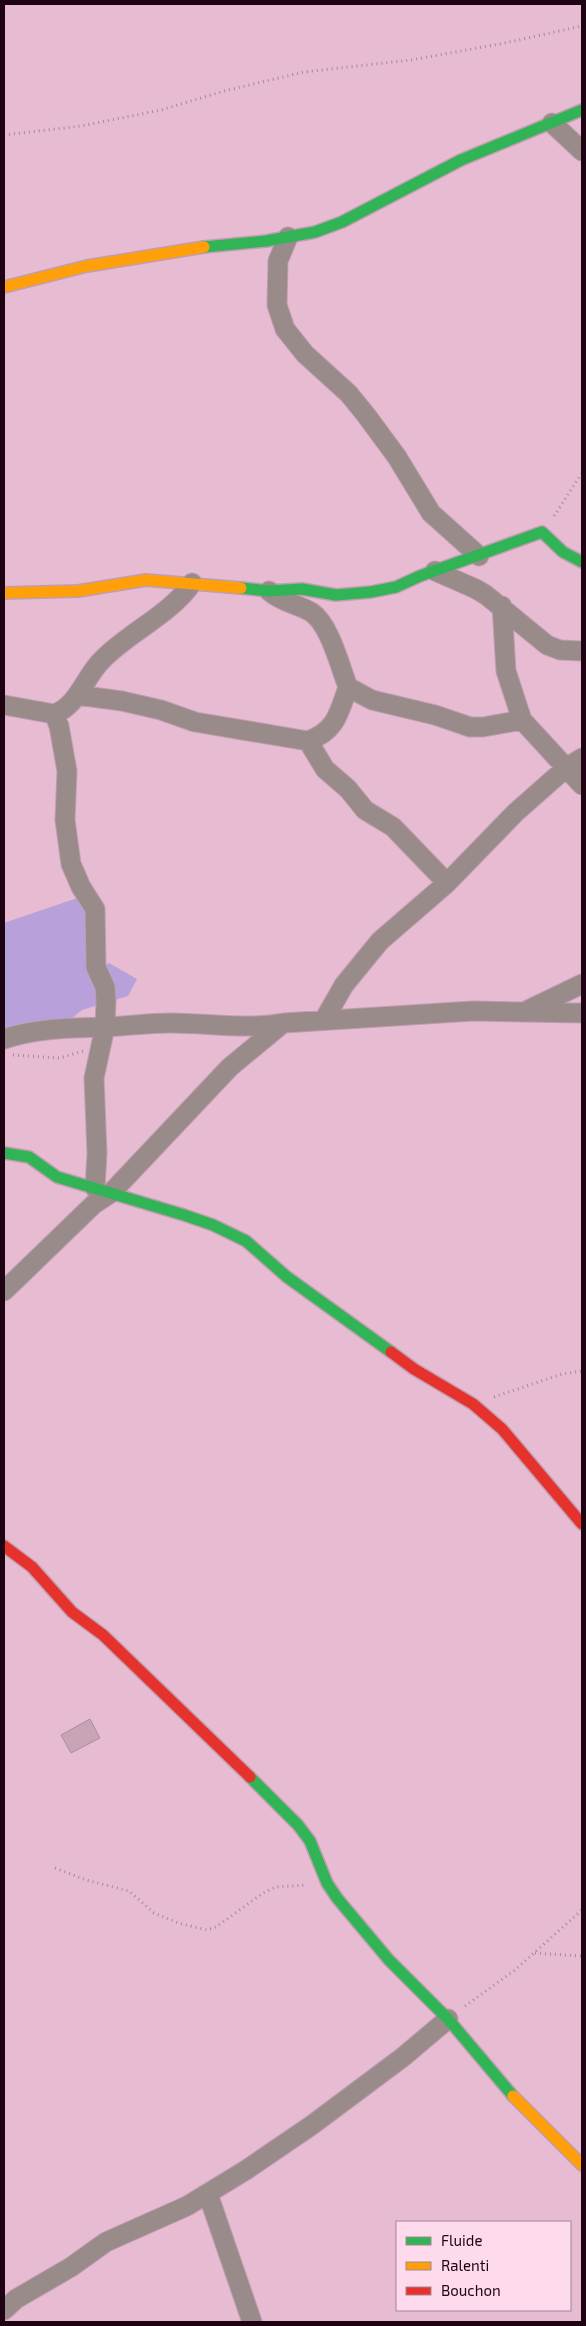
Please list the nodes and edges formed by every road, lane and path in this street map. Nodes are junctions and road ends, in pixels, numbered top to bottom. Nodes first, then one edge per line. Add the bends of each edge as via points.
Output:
1 (582, 26) edge
2 (582, 110) edge
3 (552, 123) junction
4 (4, 135) edge
5 (582, 150) edge
6 (288, 237) junction
7 (4, 287) edge
8 (582, 472) edge
9 (542, 532) junction
10 (478, 556) junction
11 (582, 562) edge
12 (435, 571) junction
13 (192, 583) junction
14 (269, 591) junction
15 (4, 593) edge
16 (502, 606) junction
17 (582, 651) edge
18 (348, 688) junction
19 (77, 694) junction
20 (4, 706) edge
21 (54, 714) junction
22 (522, 720) junction
23 (308, 741) junction
24 (582, 758) edge
25 (566, 768) junction
26 (582, 785) edge
27 (447, 883) junction
28 (582, 984) edge
29 (524, 1012) junction
30 (582, 1013) edge
31 (324, 1020) junction
32 (284, 1023) junction
33 (105, 1027) junction
34 (4, 1039) edge
35 (4, 1153) edge
36 (103, 1190) junction
37 (4, 1291) edge
38 (582, 1371) edge
39 (474, 1404) junction
40 (582, 1524) edge
41 (4, 1546) edge
42 (55, 1868) dead end
43 (327, 1883) junction
44 (582, 1910) edge
45 (535, 1953) junction
46 (582, 1956) edge
47 (448, 2019) junction
48 (582, 2165) edge
49 (208, 2194) junction
50 (4, 2310) edge
51 (252, 2322) edge

1 - 4 path via 411,60 304,72 161,110 81,126
2 - 3 street
3 - 5 street
3 - 6 street via 461,160 342,222
6 - 7 street via 193,248 87,266
6 - 10 street via 278,261 277,306 285,329 305,354 349,394 366,415 431,512
8 - 9 path
9 - 10 street
9 - 11 street via 563,552
10 - 12 street
12 - 14 street via 396,587 372,592 336,595 302,589
12 - 16 street via 476,589
13 - 14 street
13 - 15 street via 146,580 78,591
13 - 19 street via 171,605 100,661
14 - 18 street via 310,611 317,618 326,630
16 - 17 street via 547,645 560,650
16 - 22 street via 506,671
18 - 22 street via 372,700 470,727
18 - 23 street via 337,719 319,737
19 - 21 street
19 - 23 street via 132,704 195,722
20 - 21 street
21 - 33 street via 67,771 65,820 71,864 95,909 94,947 96,967 105,987
22 - 25 street
23 - 27 street via 325,769 366,810 392,827
24 - 25 street
25 - 26 street
25 - 27 street
27 - 31 street via 380,941 344,985
28 - 29 street
29 - 30 street
29 - 31 street via 473,1011
31 - 32 street
32 - 33 street via 258,1026 170,1023
32 - 36 street via 230,1067
33 - 34 street via 13,1035
33 - 36 street via 94,1078 97,1153
35 - 36 street via 29,1157 57,1177
36 - 37 street via 94,1204
36 - 39 street via 213,1225 246,1241 287,1278 398,1358
38 - 39 path via 532,1383
39 - 40 street via 502,1429
41 - 43 street via 32,1567 72,1612 103,1635 298,1825 310,1841
42 - 43 path via 86,1880 129,1890 154,1912 178,1923 207,1930 276,1887
43 - 47 street via 389,1960
44 - 45 path
45 - 46 path
45 - 47 path
47 - 48 street via 502,2084
47 - 49 street via 312,2125
49 - 50 street via 106,2242
49 - 51 street

